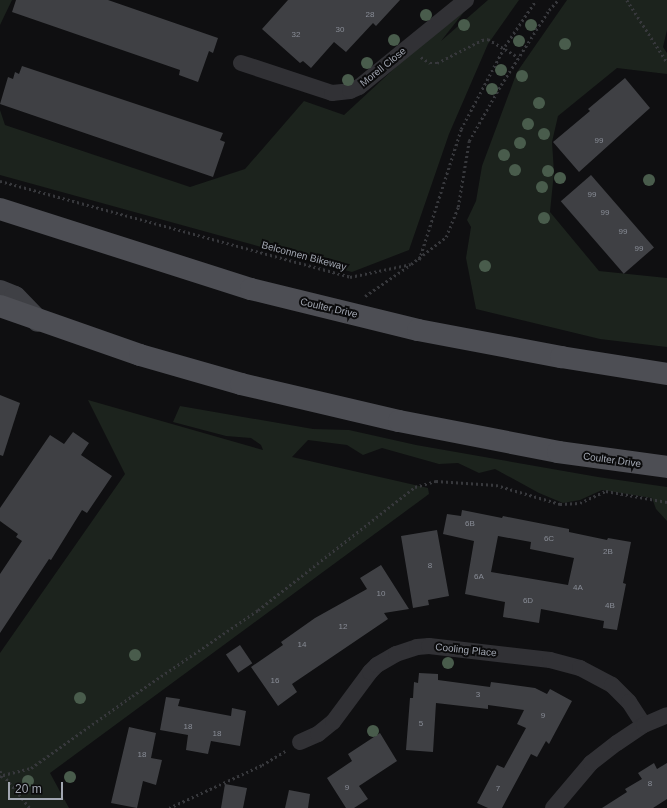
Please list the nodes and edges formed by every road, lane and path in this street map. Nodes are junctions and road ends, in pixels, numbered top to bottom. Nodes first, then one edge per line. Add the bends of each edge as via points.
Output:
1 (466, 0) edge
2 (536, 0) edge
3 (558, 0) edge
4 (627, 0) edge
5 (410, 45) junction
6 (504, 49) junction
7 (518, 57) junction
8 (667, 62) edge
9 (241, 63) dead end
10 (0, 180) edge
11 (0, 208) edge
12 (419, 260) junction
13 (411, 264) junction
14 (0, 291) edge
15 (0, 306) edge
16 (344, 312) junction
17 (38, 321) junction
18 (667, 374) edge
19 (667, 468) edge
20 (667, 502) edge
21 (667, 715) edge
22 (644, 725) junction
23 (300, 742) joint
24 (0, 771) edge
25 (3, 775) junction
26 (0, 777) edge
27 (30, 808) edge
28 (169, 808) edge
29 (553, 808) edge

1 - 5 street, Morell Close
2 - 6 path
3 - 7 path, Belconnen Bikeway via 548,10
4 - 8 path
5 - 6 path via 424,60 436,63 482,40 488,39
5 - 9 street, Morell Close via 359,87 332,93
6 - 7 path
6 - 12 path via 461,129
7 - 12 path, Belconnen Bikeway via 469,141 458,207 446,237
10 - 13 path, Belconnen Bikeway via 350,277
11 - 16 main road, Coulter Drive via 251,289
12 - 13 path, Belconnen Bikeway
13 - 16 path
14 - 17 main road via 15,297
15 - 17 main road, Coulter Drive
16 - 18 main road, Coulter Drive via 418,330
17 - 19 main road, Coulter Drive via 140,355 241,384 399,421 558,452
20 - 25 path via 606,491 580,503 560,504 496,484 436,481 415,487 258,610 31,768
21 - 22 street
22 - 23 street, Cooling Place via 629,702 612,684 580,668 550,660 429,646 396,654 377,665 333,722 318,734
22 - 29 street via 617,742 592,763
23 - 28 path via 262,765
24 - 25 path
25 - 26 path
25 - 27 path

